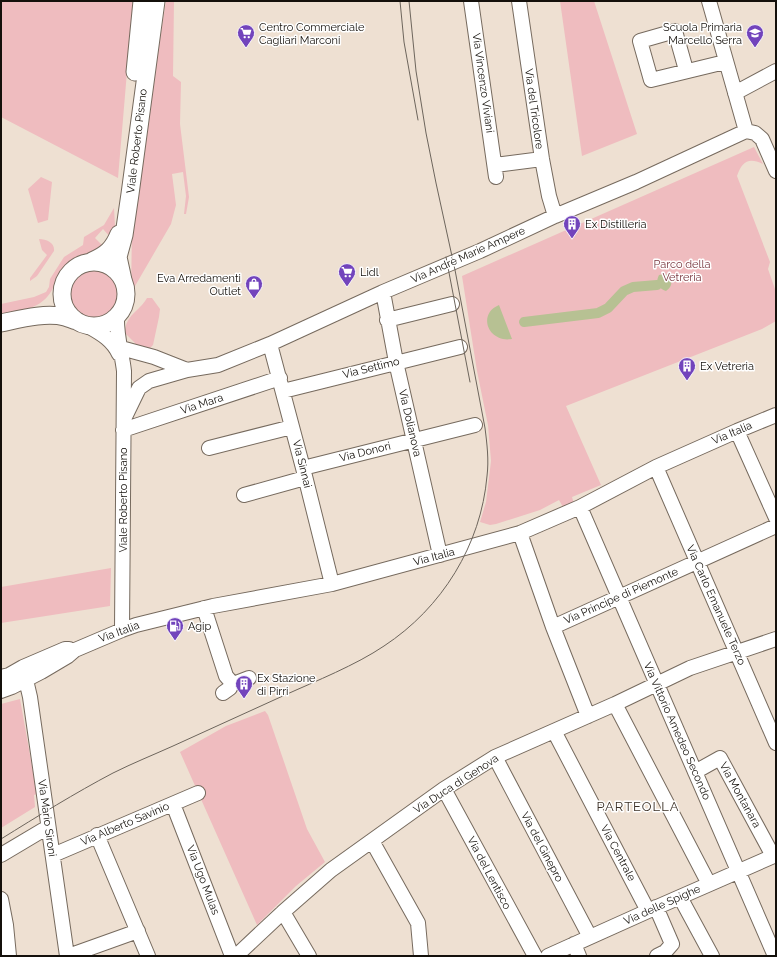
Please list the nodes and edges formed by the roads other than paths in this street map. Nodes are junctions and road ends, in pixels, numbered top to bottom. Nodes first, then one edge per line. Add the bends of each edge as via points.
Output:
1 (142, 1) edge
2 (156, 1) edge
3 (471, 1) edge
4 (519, 1) edge
5 (709, 1) edge
6 (725, 62) junction
7 (686, 70) dead end
8 (776, 71) edge
9 (736, 93) junction
10 (746, 131) junction
11 (542, 159) junction
12 (776, 171) edge
13 (555, 216) junction
14 (92, 261) junction
15 (123, 280) junction
16 (62, 288) junction
17 (383, 292) junction
18 (452, 304) dead end
19 (117, 316) junction
20 (33, 317) junction
21 (387, 320) junction
22 (1, 323) edge
23 (83, 324) junction
24 (270, 344) junction
25 (460, 347) dead end
26 (121, 348) junction
27 (396, 362) junction
28 (187, 370) junction
29 (124, 371) junction
30 (282, 384) junction
31 (776, 415) edge
32 (124, 424) junction
33 (475, 425) dead end
34 (292, 426) junction
35 (737, 431) junction
36 (413, 440) junction
37 (209, 448) dead end
38 (656, 467) junction
39 (304, 473) junction
40 (244, 495) dead end
41 (580, 507) junction
42 (776, 518) edge
43 (776, 526) edge
44 (520, 533) junction
45 (440, 554) junction
46 (697, 562) junction
47 (332, 584) junction
48 (619, 596) junction
49 (204, 608) junction
50 (553, 627) junction
51 (122, 630) junction
52 (776, 640) edge
53 (737, 653) junction
54 (25, 673) junction
55 (1, 677) edge
56 (249, 678) dead end
57 (657, 684) junction
58 (1, 691) edge
59 (615, 704) junction
60 (588, 716) junction
61 (554, 731) junction
62 (774, 735) edge
63 (495, 757) junction
64 (695, 772) junction
65 (444, 789) junction
66 (198, 793) dead end
67 (173, 804) junction
68 (48, 827) junction
69 (97, 835) junction
70 (372, 840) junction
71 (1, 855) edge
72 (53, 855) junction
73 (775, 856) edge
74 (738, 872) junction
75 (709, 884) junction
76 (680, 897) junction
77 (1, 899) edge
78 (652, 909) junction
79 (283, 912) junction
80 (138, 931) junction
81 (590, 937) junction
82 (577, 950) edge
83 (9, 956) edge
84 (68, 956) edge
85 (148, 956) edge
86 (232, 956) edge
87 (236, 956) edge
88 (309, 956) edge
89 (421, 956) edge
90 (535, 956) edge
91 (548, 956) edge
92 (657, 956) edge
93 (712, 956) edge
94 (775, 956) edge

1 - 14 main road, Viale Roberto Pisano via 119,234 110,250
2 - 15 main road, Viale Roberto Pisano via 124,235 118,257
3 - 11 street, Via Vincenzo Viviani via 495,171
4 - 11 street, Via del Tricolore
5 - 6 street
6 - 7 street
6 - 9 street
8 - 9 street
9 - 10 street
10 - 12 street via 755,133 762,139
10 - 13 street, Via Andrè Marie Ampere
11 - 13 street, Via del Tricolore
13 - 17 street, Via Andrè Marie Ampere
14 - 15 main road via 110,266
14 - 16 main road via 72,269 65,277
15 - 19 main road via 125,300
16 - 20 main road via 54,299
16 - 23 main road via 61,296 67,313
17 - 21 street, Via Dolianova
17 - 24 street, Via Andrè Marie Ampere
18 - 21 street
19 - 23 main road via 110,322 100,325
19 - 26 street, Viale Roberto Pisano via 116,331
20 - 22 main road
20 - 23 main road via 56,315
21 - 27 street, Via Dolianova
23 - 29 street, Viale Roberto Pisano via 108,338 115,347
24 - 28 street, Via Andrè Marie Ampere via 218,365
24 - 30 street, Via Sinnai
25 - 27 street, Via Settimo
26 - 28 street
26 - 29 street, Viale Roberto Pisano
27 - 30 street, Via Settimo
27 - 36 street, Via Dolianova
28 - 32 street, Via Andrè Marie Ampere via 149,381 139,388
29 - 32 street, Viale Roberto Pisano
30 - 32 street, Via Mara
30 - 34 street, Via Sinnai
31 - 35 street, Via Italia
32 - 51 street, Viale Roberto Pisano
33 - 36 street, Via Donori
34 - 37 street
34 - 39 street, Via Sinnai
35 - 38 street, Via Italia
35 - 42 street
36 - 39 street, Via Donori
36 - 45 street, Via Dolianova
38 - 41 street, Via Italia
38 - 46 street, Via Carlo Emanuele Terzo
39 - 40 street, Via Donori
39 - 47 street, Via Sinnai
41 - 44 street, Via Italia
41 - 48 street, Via Vittorio Amedeo Secondo
43 - 46 street, Via Principe di Piemonte
44 - 45 street, Via Italia
44 - 50 street
45 - 47 street, Via Italia
46 - 48 street, Via Principe di Piemonte
46 - 53 street, Via Carlo Emanuele Terzo
47 - 49 street, Via Italia
48 - 50 street, Via Principe di Piemonte
48 - 57 street, Via Vittorio Amedeo Secondo
49 - 51 street, Via Italia
49 - 56 street via 228,688
50 - 60 street
51 - 54 street, Via Italia via 75,650 65,649
52 - 53 street, Via Duca di Genova
53 - 57 street, Via Duca di Genova via 690,668
53 - 62 street, Via Carlo Emanuele Terzo
54 - 55 street, Via Italia
54 - 58 street, Via Italia
54 - 68 street, Via Mario Sironi
57 - 59 street, Via Duca di Genova
57 - 64 street, Via Vittorio Amedeo Secondo
59 - 60 street, Via Duca di Genova
59 - 75 street
60 - 61 street, Via Duca di Genova
61 - 63 street, Via Duca di Genova
61 - 78 street, Via Centrale
63 - 65 street, Via Duca di Genova
63 - 81 street, Via del Ginepro
64 - 73 street, Via Montanara via 720,758
64 - 74 street, Via Vittorio Amedeo Secondo
65 - 70 street, Via Duca di Genova
65 - 90 street, Via del Lentisco
66 - 67 street, Via Alberto Savinio
67 - 69 street, Via Alberto Savinio
67 - 86 street, Via Ugo Mulas
68 - 71 street
68 - 72 street, Via Mario Sironi
69 - 72 street, Via Alberto Savinio
69 - 80 street
70 - 79 street, Via Duca di Genova via 331,870
70 - 89 street via 418,923
72 - 84 street, Via Mario Sironi
73 - 74 street, Via delle Spighe
74 - 75 street, Via delle Spighe
74 - 94 street, Via Vittorio Amedeo Secondo
75 - 76 street, Via delle Spighe
76 - 78 street, Via delle Spighe
76 - 93 street
77 - 83 street
78 - 81 street, Via delle Spighe
78 - 92 street, Via Centrale via 672,944
79 - 87 street, Via Duca di Genova
79 - 88 street
80 - 84 street
80 - 85 street
81 - 82 street, Via delle Spighe
82 - 91 street, Via delle Spighe

